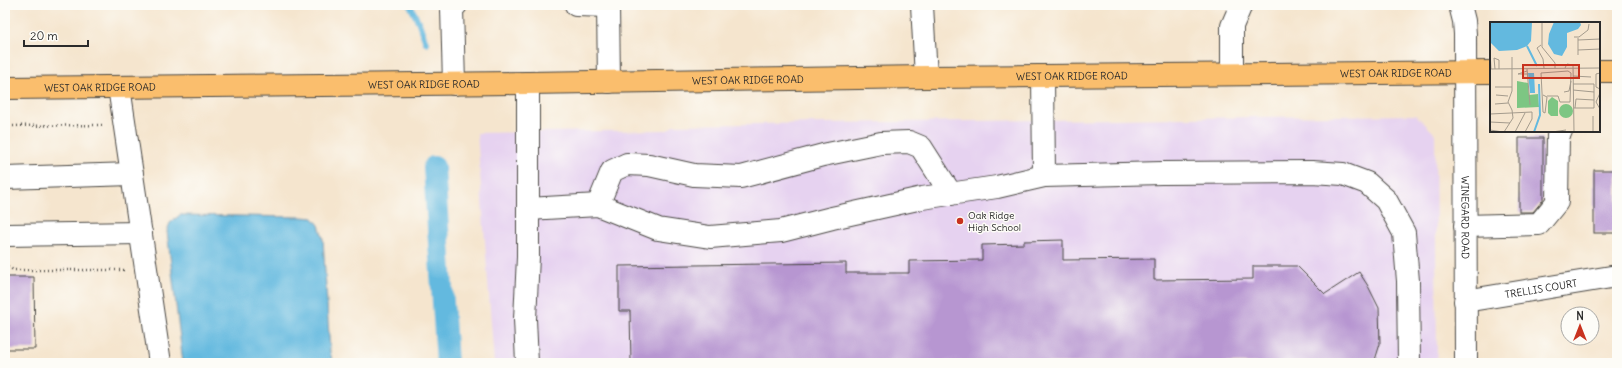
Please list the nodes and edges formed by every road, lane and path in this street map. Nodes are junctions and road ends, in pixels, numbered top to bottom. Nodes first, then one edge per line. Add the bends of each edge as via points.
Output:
1 (456, 5) edge
2 (576, 5) edge
3 (608, 5) edge
4 (922, 5) edge
5 (1241, 5) edge
6 (1460, 5) edge
7 (1600, 71) edge
8 (1617, 71) edge
9 (1464, 72) junction
10 (1490, 72) edge
11 (1232, 74) junction
12 (1043, 76) junction
13 (926, 77) junction
14 (609, 82) junction
15 (528, 83) junction
16 (454, 84) junction
17 (119, 87) junction
18 (5, 88) edge
19 (125, 124) junction
20 (5, 126) edge
21 (1560, 132) edge
22 (132, 174) junction
23 (1044, 176) junction
24 (5, 178) edge
25 (951, 194) junction
26 (598, 205) junction
27 (528, 209) junction
28 (1465, 226) junction
29 (141, 233) junction
30 (5, 235) edge
31 (5, 264) edge
32 (146, 270) junction
33 (1617, 276) edge
34 (1465, 301) junction
35 (160, 363) edge
36 (527, 363) edge
37 (1409, 363) edge
38 (1466, 363) edge

1 - 16 street via 452,8
2 - 3 street
3 - 14 street
4 - 13 street
5 - 11 street via 1232,26
6 - 9 street, WINEGARD ROAD via 1465,34
7 - 8 main road
9 - 10 main road, WEST OAK RIDGE ROAD
9 - 11 main road, WEST OAK RIDGE ROAD
9 - 28 street, WINEGARD ROAD
11 - 12 main road, WEST OAK RIDGE ROAD
12 - 13 main road, WEST OAK RIDGE ROAD
12 - 23 street
13 - 14 main road, WEST OAK RIDGE ROAD
14 - 15 main road, WEST OAK RIDGE ROAD
15 - 16 main road, WEST OAK RIDGE ROAD
15 - 27 street
16 - 17 main road, WEST OAK RIDGE ROAD
17 - 18 main road, WEST OAK RIDGE ROAD
17 - 19 street
19 - 20 path
19 - 22 street
21 - 28 street via 1558,136 1556,202 1539,224
22 - 24 street
22 - 29 street
23 - 25 street via 998,187
23 - 37 street via 1312,172 1343,174 1367,183 1386,200 1404,232 1408,281
25 - 26 street via 832,218 781,232 710,238 658,229
25 - 26 street via 921,147 909,142 881,143 741,176 694,175 649,165 627,164 612,170
26 - 27 street
27 - 36 street via 525,319
28 - 34 street, WINEGARD ROAD
29 - 30 street
29 - 32 street
31 - 32 path via 12,270
32 - 35 street
33 - 34 street, TRELLIS COURT
34 - 38 street, WINEGARD ROAD

